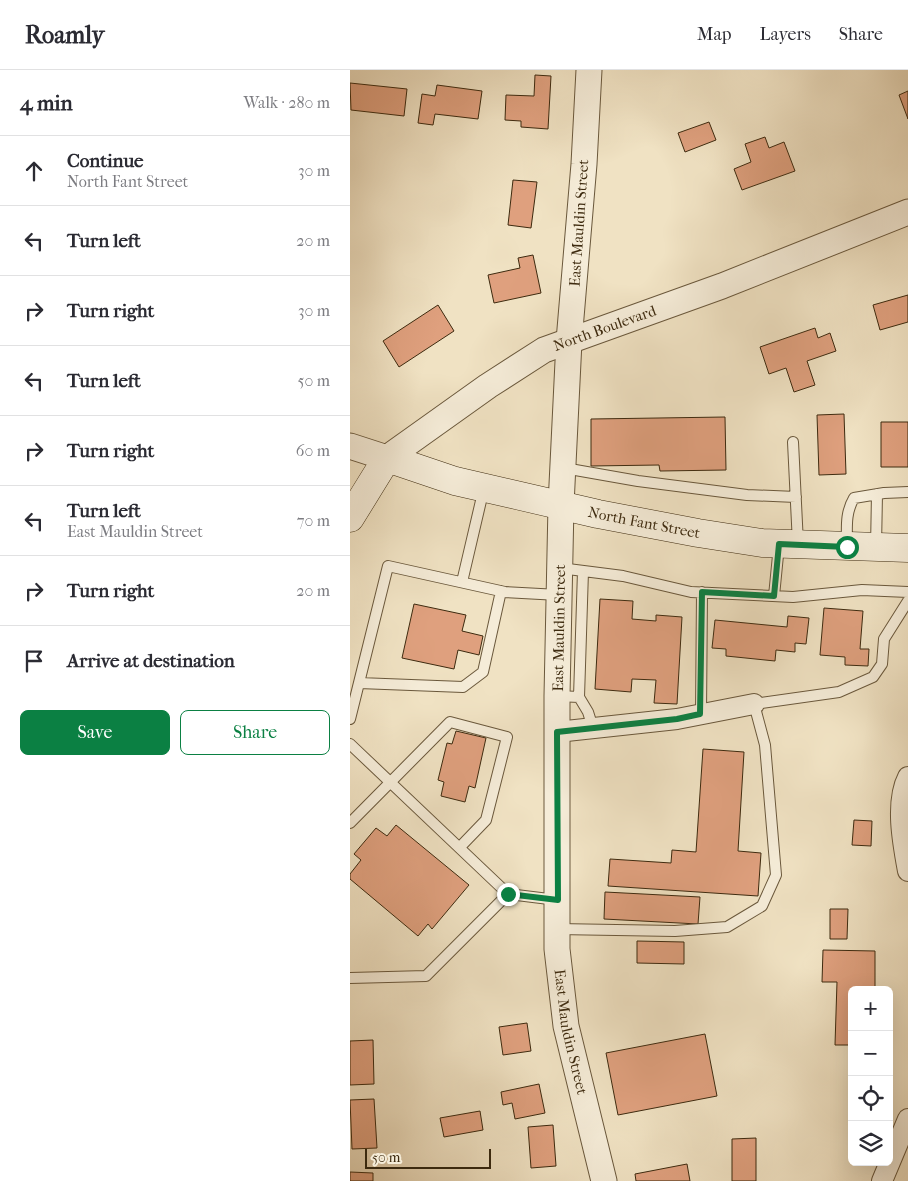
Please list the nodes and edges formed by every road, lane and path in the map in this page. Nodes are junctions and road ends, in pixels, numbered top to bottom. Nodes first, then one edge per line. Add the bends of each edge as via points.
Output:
1 (589, 70) edge
2 (908, 212) edge
3 (570, 341) junction
4 (793, 442) dead end
5 (350, 446) edge
6 (387, 458) junction
7 (563, 468) junction
8 (484, 488) junction
9 (908, 492) edge
10 (877, 494) junction
11 (796, 497) junction
12 (561, 505) junction
13 (350, 518) edge
14 (789, 544) junction
15 (847, 547) junction
16 (876, 548) junction
17 (908, 548) edge
18 (572, 570) junction
19 (462, 582) junction
20 (501, 591) junction
21 (702, 592) junction
22 (908, 592) edge
23 (559, 595) junction
24 (774, 596) junction
25 (908, 601) edge
26 (359, 683) junction
27 (568, 696) junction
28 (754, 704) junction
29 (700, 714) junction
30 (350, 718) edge
31 (593, 728) junction
32 (557, 732) junction
33 (350, 744) edge
34 (908, 777) edge
35 (391, 782) junction
36 (350, 823) edge
37 (460, 847) junction
38 (908, 870) edge
39 (508, 894) junction
40 (558, 900) junction
41 (557, 929) junction
42 (350, 978) edge
43 (908, 1119) edge
44 (604, 1181) edge
45 (882, 1181) edge

1 - 3 street, East Mauldin Street
2 - 3 street, North Boulevard via 722,286
3 - 6 street, North Boulevard via 544,350
3 - 7 street, East Mauldin Street
4 - 11 lane
5 - 6 street
6 - 8 main road, North Fant Street
6 - 13 main road, North Boulevard
7 - 11 lane via 747,495
7 - 12 street, East Mauldin Street
8 - 12 main road, North Fant Street
8 - 19 lane
9 - 10 lane
10 - 15 lane via 854,498 847,521
10 - 16 lane
11 - 14 lane
12 - 14 main road, North Fant Street via 698,533
12 - 18 street, East Mauldin Street
14 - 15 main road, North Fant Street
14 - 24 lane
15 - 16 main road, North Fant Street
16 - 17 main road, North Fant Street
18 - 21 lane via 623,576
18 - 23 street, East Mauldin Street
18 - 27 lane
19 - 20 lane
19 - 26 lane via 388,566
20 - 23 lane
20 - 26 lane via 483,672 463,687
21 - 24 lane
21 - 29 lane
22 - 24 lane via 862,590
23 - 27 street, East Mauldin Street
25 - 28 lane via 884,640 882,664 873,677 839,692
26 - 30 lane
27 - 31 lane via 588,712
27 - 32 street, East Mauldin Street
28 - 29 street
28 - 41 lane via 764,745 776,875 762,906 727,927 675,931
29 - 31 street
31 - 32 street
32 - 40 street, East Mauldin Street
33 - 35 lane
34 - 38 street via 904,785 901,830
35 - 36 lane
35 - 37 lane
35 - 37 lane via 450,722 507,737 486,820
37 - 39 lane
39 - 40 lane
39 - 42 lane via 426,976
40 - 41 street, East Mauldin Street
41 - 44 street, East Mauldin Street via 566,1026
43 - 45 street

